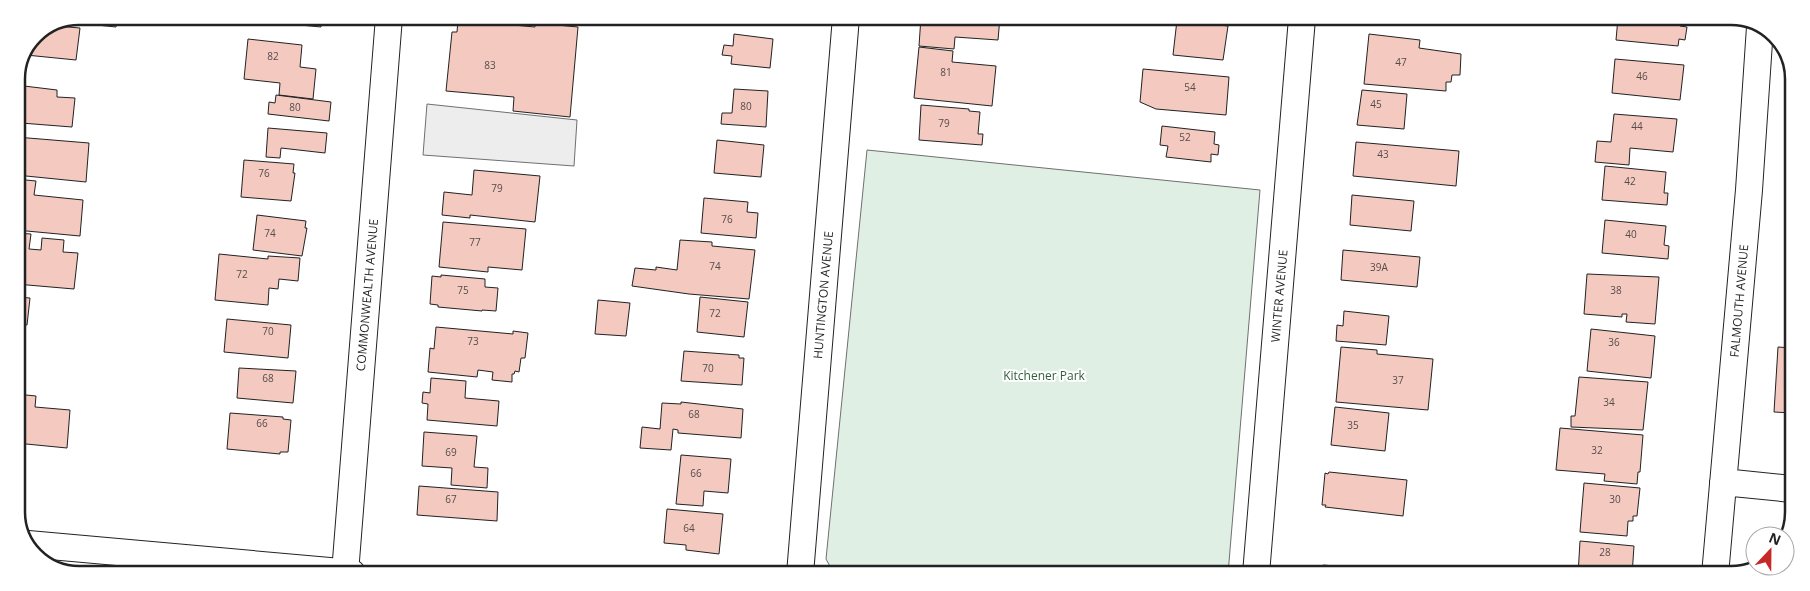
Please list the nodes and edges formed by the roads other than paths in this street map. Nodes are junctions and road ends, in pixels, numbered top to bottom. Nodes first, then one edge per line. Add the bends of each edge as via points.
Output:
1 (388, 25) edge
2 (845, 25) edge
3 (1301, 25) edge
4 (1760, 33) edge
5 (1723, 482) junction
6 (1785, 488) edge
7 (36, 545) edge
8 (271, 566) edge
9 (348, 566) edge
10 (801, 566) edge
11 (1257, 566) edge
12 (1716, 566) edge

1 - 9 street, COMMONWEALTH AVENUE via 348,529
2 - 10 street, HUNTINGTON AVENUE
3 - 11 street, WINTER AVENUE
4 - 5 street, FALMOUTH AVENUE
5 - 6 street
5 - 12 street, FALMOUTH AVENUE
7 - 8 street

